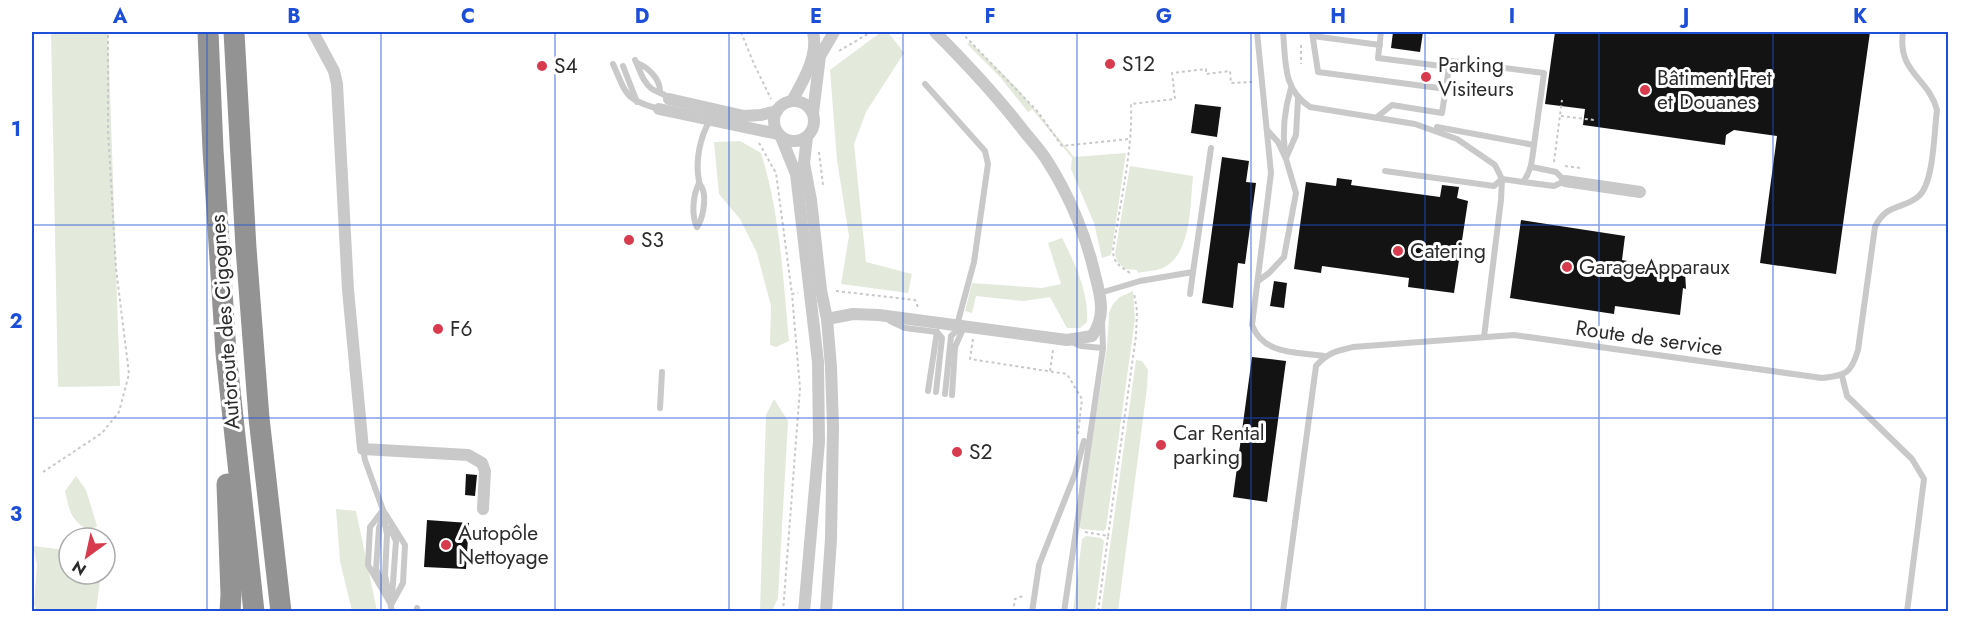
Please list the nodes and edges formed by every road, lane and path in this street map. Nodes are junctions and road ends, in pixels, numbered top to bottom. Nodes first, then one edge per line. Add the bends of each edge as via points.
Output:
1 (108, 32) edge
2 (208, 32) edge
3 (234, 32) edge
4 (313, 32) edge
5 (741, 32) edge
6 (813, 32) edge
7 (834, 32) edge
8 (935, 32) edge
9 (961, 32) edge
10 (1257, 32) edge
11 (1283, 32) edge
12 (1382, 32) edge
13 (1903, 32) edge
14 (1312, 34) edge
15 (1300, 45) dead end
16 (1380, 45) junction
17 (636, 61) dead end
18 (614, 64) dead end
19 (1301, 64) dead end
20 (623, 66) dead end
21 (1449, 67) junction
22 (1252, 81) dead end
23 (925, 84) dead end
24 (1291, 88) junction
25 (1446, 89) junction
26 (665, 95) joint
27 (1298, 99) junction
28 (1562, 100) dead end
29 (792, 101) junction
30 (637, 103) junction
31 (774, 105) junction
32 (659, 109) joint
33 (813, 114) junction
34 (1560, 116) junction
35 (1377, 117) junction
36 (710, 120) junction
37 (1594, 120) dead end
38 (1415, 124) junction
39 (754, 130) junction
40 (1267, 130) junction
41 (779, 135) junction
42 (807, 136) junction
43 (1129, 139) junction
44 (819, 145) dead end
45 (1534, 145) junction
46 (1211, 148) dead end
47 (1286, 159) junction
48 (1553, 165) dead end
49 (1562, 166) dead end
50 (1532, 167) junction
51 (1580, 168) dead end
52 (1385, 171) dead end
53 (1502, 179) junction
54 (1565, 181) junction
55 (1523, 182) junction
56 (824, 192) dead end
57 (1640, 192) dead end
58 (697, 227) dead end
59 (1193, 272) junction
60 (1258, 281) junction
61 (1132, 283) junction
62 (822, 290) junction
63 (1100, 292) junction
64 (792, 294) junction
65 (1190, 294) dead end
66 (917, 311) dead end
67 (879, 315) junction
68 (1102, 317) junction
69 (814, 318) junction
70 (827, 319) junction
71 (961, 326) junction
72 (937, 332) junction
73 (1484, 338) junction
74 (1067, 340) junction
75 (1103, 348) junction
76 (1324, 356) junction
77 (970, 359) dead end
78 (662, 372) dead end
79 (1842, 376) junction
80 (928, 391) dead end
81 (936, 392) dead end
82 (948, 394) dead end
83 (230, 396) junction
84 (660, 408) dead end
85 (1092, 412) junction
86 (1077, 439) dead end
87 (363, 449) junction
88 (43, 472) dead end
89 (483, 509) dead end
90 (383, 510) junction
91 (1075, 530) junction
92 (1108, 536) junction
93 (391, 608) edge
94 (230, 612) edge
95 (254, 612) edge
96 (281, 612) edge
97 (783, 612) edge
98 (804, 612) edge
99 (826, 612) edge
100 (1032, 612) edge
101 (1064, 612) edge
102 (1098, 612) edge
103 (1283, 612) edge
104 (1907, 612) edge

1 - 88 path via 108,129 116,268 129,374 119,412 102,433
2 - 83 highway, Autoroute des Cigognes
3 - 96 highway, Autoroute des Cigognes via 259,418
4 - 87 street via 337,84 348,290
5 - 31 path
6 - 29 street via 810,64
7 - 33 street via 820,56
8 - 63 street via 996,95 1045,158 1089,250
9 - 43 path via 1038,112 1062,146
10 - 40 lane
11 - 24 lane
12 - 16 lane
13 - 79 lane via 1903,55 1935,101 1937,110 1928,181 1917,197 1889,210 1875,227 1858,350 1854,364
14 - 16 lane
14 - 25 lane via 1318,72
15 - 19 path
16 - 21 lane via 1378,58
17 - 26 lane via 641,76 653,90
18 - 30 lane via 628,97
20 - 30 lane
21 - 25 lane
21 - 45 lane via 1450,61 1544,74
22 - 43 path via 1231,83 1230,71 1172,73 1175,99 1131,104
23 - 71 lane via 985,151 988,164
24 - 27 lane
24 - 47 lane via 1283,134
25 - 35 lane via 1443,113 1392,105
26 - 31 street via 744,116 761,115
27 - 35 lane via 1310,107
27 - 47 lane via 1296,135
28 - 34 path
29 - 31 street
29 - 33 street via 804,104
30 - 32 lane
31 - 41 street
32 - 36 street
33 - 42 street via 814,126
34 - 37 path
34 - 48 path
35 - 38 lane
36 - 39 street
36 - 58 lane via 698,156 694,220
38 - 45 lane
38 - 53 lane via 1457,139 1495,165
39 - 41 street
39 - 64 path via 776,173
40 - 47 lane via 1278,141
40 - 60 lane via 1271,173
41 - 42 street via 796,141
41 - 62 street via 796,174
42 - 62 street via 804,164
43 - 61 path via 1113,259 1130,272
44 - 56 path
45 - 50 lane
46 - 59 lane
47 - 60 lane via 1296,193 1284,257
49 - 51 path
50 - 54 lane via 1556,172
50 - 55 lane
52 - 53 lane via 1494,186
53 - 55 lane
53 - 73 lane
54 - 55 lane via 1554,186
54 - 57 street
59 - 61 lane
59 - 65 lane
60 - 76 lane via 1252,325 1261,341 1282,351
61 - 63 lane
61 - 92 path via 1136,336
62 - 64 path
62 - 66 path via 915,300
62 - 69 street
62 - 70 street
63 - 68 street
64 - 97 path via 800,388
67 - 70 street
67 - 71 street
67 - 72 lane via 905,328
68 - 74 street via 1092,336
68 - 75 lane
69 - 70 lane
69 - 98 street via 819,442
70 - 99 street via 833,427
71 - 74 street
71 - 82 lane via 951,336
72 - 80 lane
72 - 81 lane via 942,338
73 - 76 lane, Route de service via 1353,348
73 - 79 lane, Route de service via 1514,335 1822,378
74 - 75 lane
75 - 85 lane
76 - 103 lane via 1316,366
77 - 86 path via 1067,374 1082,399
78 - 84 lane
79 - 104 lane via 1847,396 1912,459 1924,479
83 - 94 highway
83 - 95 highway, Autoroute des Cigognes
85 - 91 lane
85 - 100 lane via 1076,474 1039,565
87 - 89 street via 468,455 482,463 485,471
87 - 90 lane
90 - 93 lane via 387,535 385,575
90 - 93 lane via 405,545 403,583
90 - 93 lane via 370,527 368,565
91 - 92 path
91 - 101 lane
92 - 102 path

